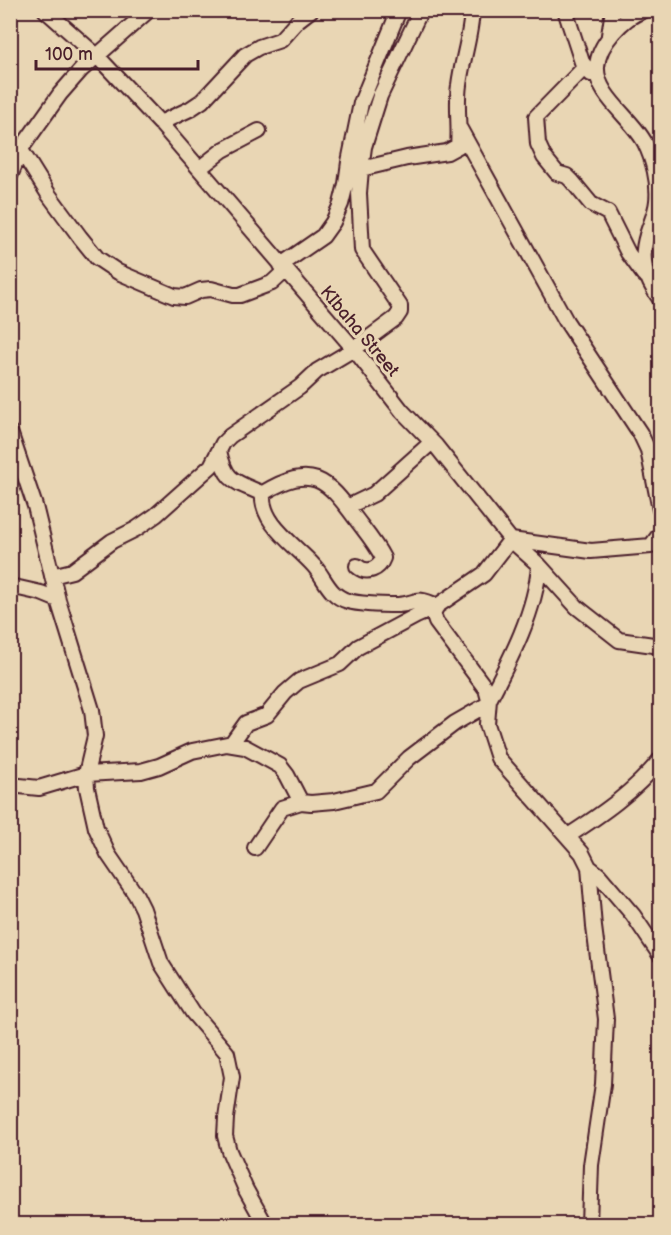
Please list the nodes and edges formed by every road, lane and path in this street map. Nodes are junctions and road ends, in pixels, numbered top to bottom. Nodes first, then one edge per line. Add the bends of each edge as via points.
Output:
1 (149, 10) edge
2 (311, 10) edge
3 (399, 10) edge
4 (421, 10) edge
5 (472, 10) edge
6 (566, 10) edge
7 (613, 10) edge
8 (645, 10) edge
9 (51, 14) edge
10 (608, 41) junction
11 (97, 56) junction
12 (585, 67) junction
13 (601, 84) junction
14 (160, 123) junction
15 (460, 129) junction
16 (259, 131) dead end
17 (21, 150) junction
18 (200, 168) junction
19 (361, 169) junction
20 (10, 176) edge
21 (659, 202) edge
22 (283, 267) junction
23 (647, 278) junction
24 (660, 299) edge
25 (354, 349) junction
26 (10, 432) edge
27 (432, 442) junction
28 (219, 451) junction
29 (656, 473) edge
30 (263, 493) junction
31 (347, 507) junction
32 (660, 510) edge
33 (660, 534) edge
34 (509, 541) junction
35 (539, 565) junction
36 (357, 566) dead end
37 (52, 576) junction
38 (10, 586) edge
39 (58, 600) junction
40 (436, 607) junction
41 (643, 645) junction
42 (660, 646) edge
43 (660, 654) edge
44 (488, 702) junction
45 (231, 744) junction
46 (660, 760) edge
47 (86, 774) junction
48 (10, 785) edge
49 (301, 802) junction
50 (568, 836) junction
51 (255, 848) dead end
52 (589, 867) junction
53 (660, 955) edge
54 (592, 1221) edge
55 (266, 1224) edge

1 - 11 street
2 - 14 street via 280,40 245,55 202,101
3 - 22 street via 361,104 346,184 333,222 323,236
4 - 19 street via 380,96
5 - 15 street via 459,85
6 - 12 street
7 - 10 street
8 - 10 street via 619,25
9 - 11 street, KIbaha Street
10 - 13 street via 597,67
11 - 14 street, KIbaha Street
11 - 17 street via 60,94
12 - 13 street
12 - 23 street via 536,117 538,144 557,174 567,176 591,204 608,213 628,253
13 - 21 street via 644,140
14 - 18 street, KIbaha Street
15 - 19 street via 454,150
15 - 29 street via 566,321 640,433
16 - 18 street via 223,150
17 - 20 street
17 - 22 street via 80,237 97,258 118,272 184,297 211,289 240,295 272,282
18 - 22 street, KIbaha Street
19 - 25 street via 362,250 400,306 400,312
21 - 23 street via 644,249
22 - 25 street, KIbaha Street
23 - 24 street
25 - 27 street, KIbaha Street via 402,411
25 - 28 street via 317,371 230,436
26 - 37 street
27 - 31 street via 374,494
27 - 34 street, KIbaha Street
28 - 30 street via 229,478
28 - 37 street via 212,466 156,515 108,544 83,565
29 - 32 street
30 - 31 street via 289,479 316,479 333,489
30 - 40 street via 273,522 338,596 363,604 401,605 420,599
31 - 36 street via 383,558 373,570
33 - 34 street via 651,546 602,551
34 - 35 street, KIbaha Street
34 - 40 street via 484,574
35 - 41 street, KIbaha Street via 577,607 619,640
35 - 44 street via 537,587 523,628
37 - 39 street
38 - 39 street
39 - 47 street via 94,724 94,745
40 - 44 street via 436,622 486,689
40 - 45 street via 358,647 340,664 299,681 267,715 246,723
41 - 42 street, KIbaha Street
41 - 43 street
44 - 49 street via 409,758 376,791 334,801
44 - 50 street via 487,724 498,758
45 - 47 street via 192,751 150,770
45 - 49 street via 280,766
46 - 50 street via 633,790
47 - 48 street via 39,788
47 - 55 street via 100,840 143,909 161,963 193,1013 227,1053 232,1077 225,1136 246,1190
49 - 51 street via 277,813
50 - 52 street
52 - 53 street via 633,915
52 - 54 street via 606,1019 603,1084 591,1165

